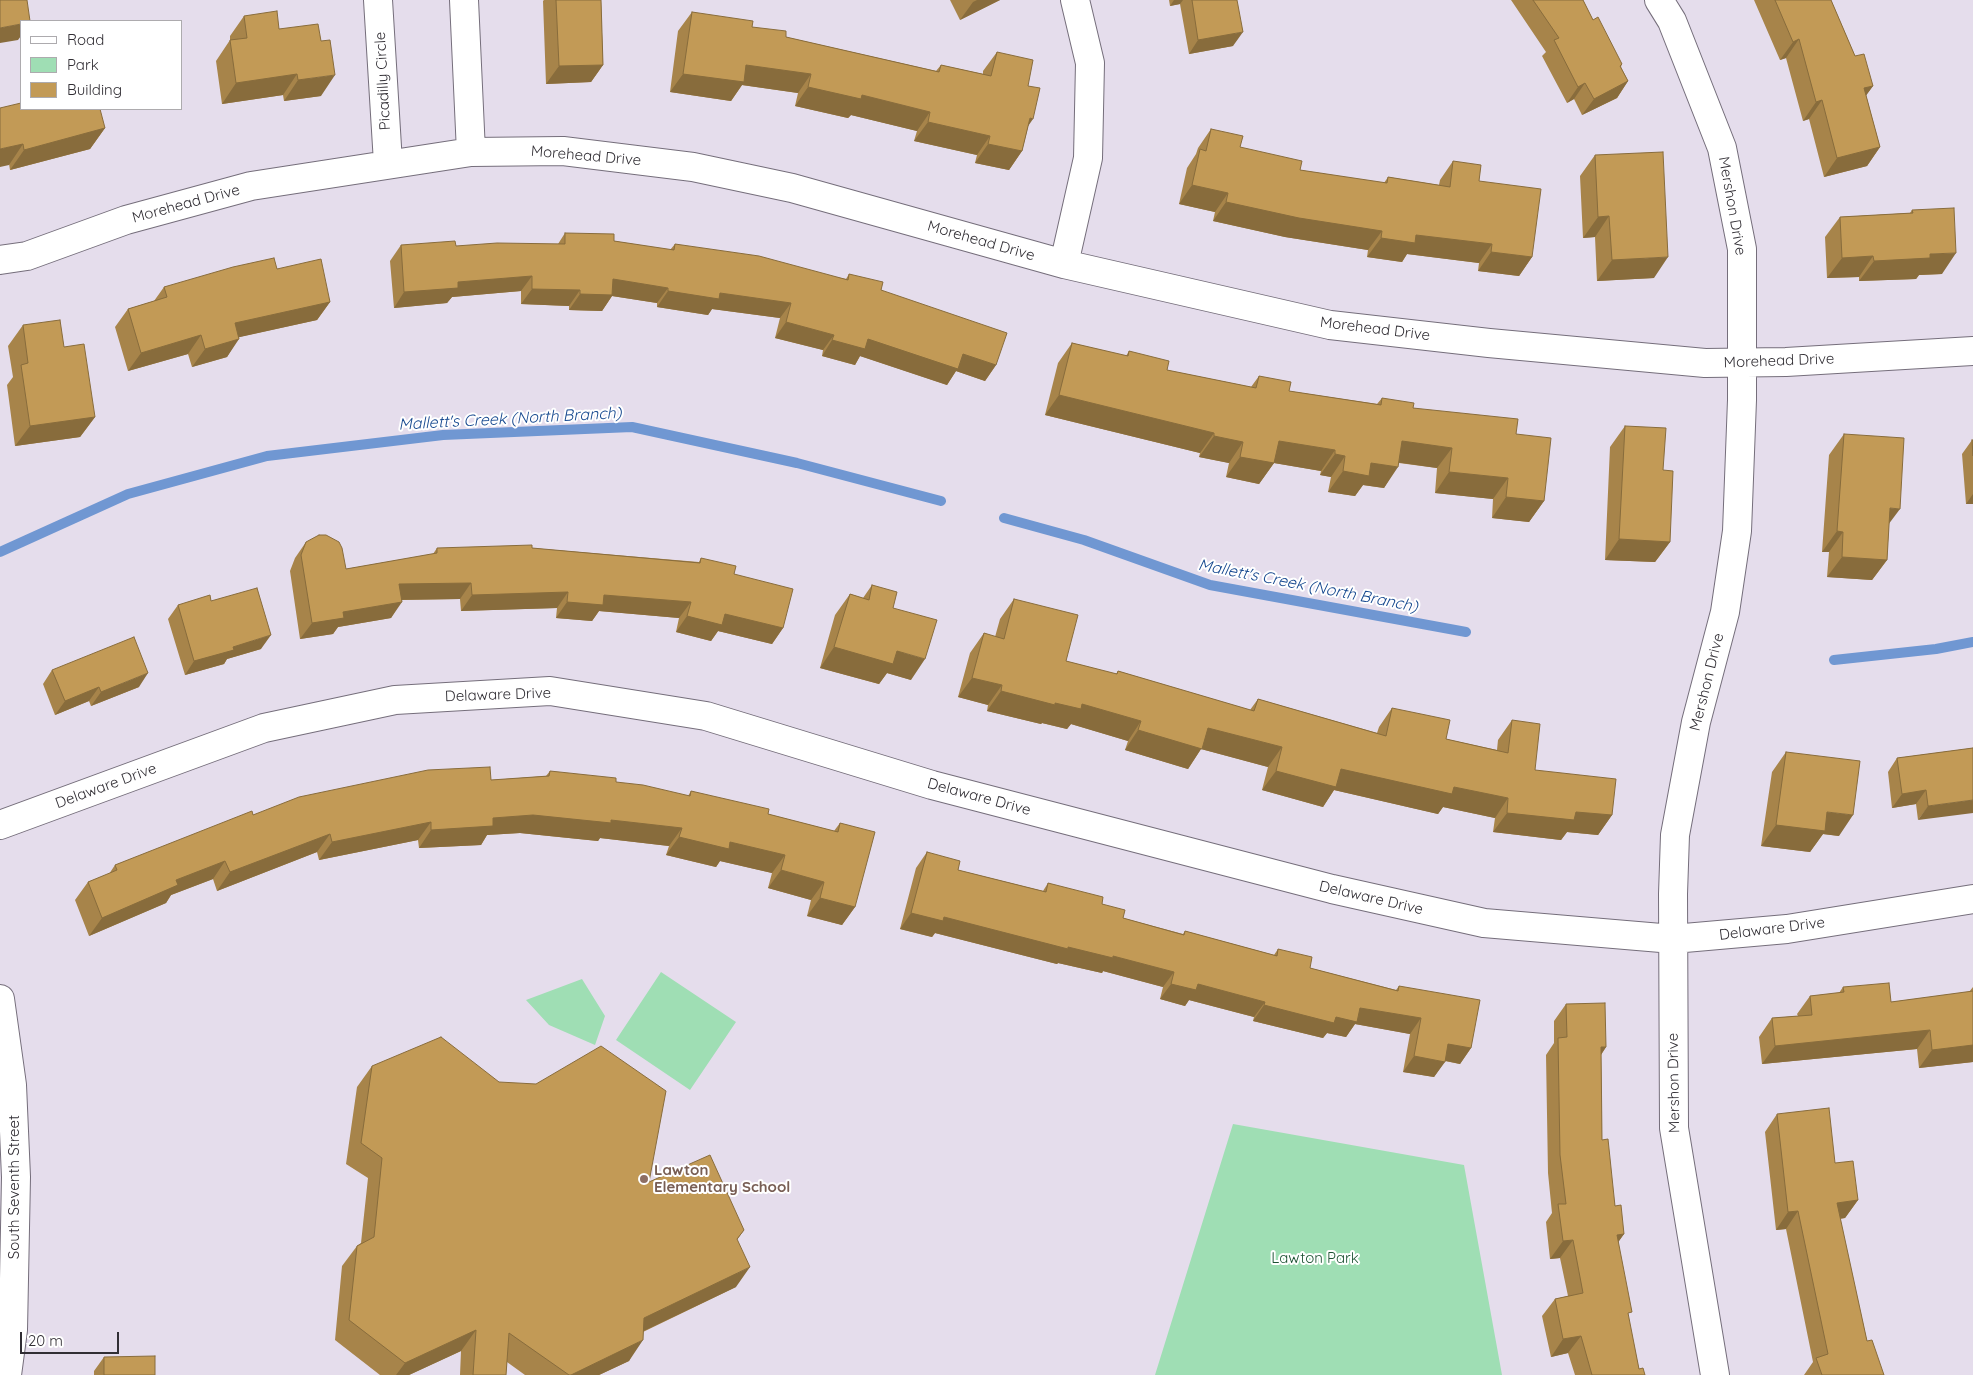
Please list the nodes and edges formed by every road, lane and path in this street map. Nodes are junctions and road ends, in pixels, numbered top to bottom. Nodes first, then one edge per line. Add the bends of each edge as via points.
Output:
1 (378, 0) edge
2 (464, 0) edge
3 (1075, 0) edge
4 (1659, 0) edge
5 (471, 152) junction
6 (388, 163) junction
7 (0, 260) edge
8 (1064, 264) junction
9 (1973, 352) edge
10 (1741, 363) junction
11 (0, 825) edge
12 (1973, 899) edge
13 (1673, 939) junction
14 (0, 999) edge
15 (7, 1375) edge
16 (1715, 1375) edge

1 - 6 street, Picadilly Circle
2 - 5 street
3 - 8 street via 1090,64 1088,158
4 - 10 street, Mershon Drive via 1672,21 1722,148 1742,249
5 - 6 street, Morehead Drive
5 - 8 street, Morehead Drive via 563,151 693,167 792,188
6 - 7 street, Morehead Drive via 251,186 126,220 27,256
8 - 10 street, Morehead Drive via 1330,325 1488,343
9 - 10 street, Morehead Drive
10 - 13 street, Mershon Drive via 1737,530 1725,612 1696,722 1675,835
11 - 13 street, Delaware Drive via 264,728 395,700 550,691 706,716 932,785 1322,887 1465,919
12 - 13 street, Delaware Drive via 1787,929
13 - 16 street, Mershon Drive via 1674,1128
14 - 15 street, South Seventh Street via 12,1085 16,1178 13,1330

